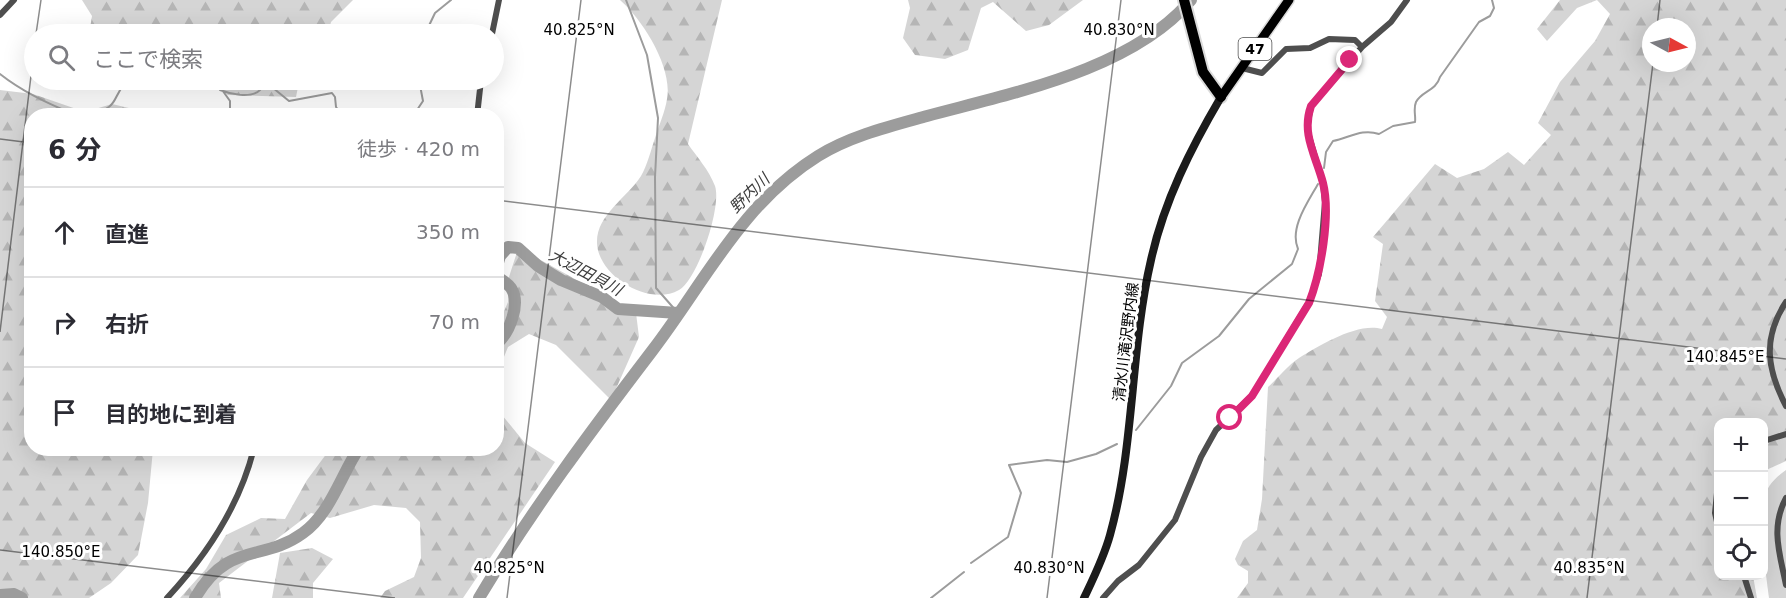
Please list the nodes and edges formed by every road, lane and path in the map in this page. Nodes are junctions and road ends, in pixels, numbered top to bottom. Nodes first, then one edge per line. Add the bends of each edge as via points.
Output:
1 (14, 0) edge
2 (499, 0) edge
3 (1185, 0) edge
4 (1289, 0) edge
5 (1407, 0) edge
6 (0, 15) edge
7 (494, 24) edge
8 (1362, 47) junction
9 (1242, 68) junction
10 (481, 90) edge
11 (1221, 97) junction
12 (478, 108) edge
13 (1786, 302) edge
14 (1786, 406) edge
15 (1786, 434) edge
16 (1768, 440) edge
17 (252, 456) edge
18 (1786, 498) edge
19 (1745, 580) edge
20 (1786, 585) edge
21 (167, 598) edge
22 (1084, 598) edge
23 (1103, 598) edge
24 (1751, 598) edge

1 - 6 street
2 - 7 street
3 - 11 highway via 1206,77
4 - 9 main road, 47
5 - 8 street via 1391,22
8 - 9 street via 1355,40 1329,39 1310,48 1286,49 1262,73
8 - 23 street via 1311,106 1308,115 1309,140 1325,202 1318,274 1309,303 1252,396 1216,430 1175,520 1139,565
9 - 11 main road, 47
10 - 12 street
11 - 22 main road, 清水川滝沢野内線 via 1179,177 1151,258 1119,498 1110,536
13 - 14 street via 1776,324 1769,363
15 - 16 street
17 - 21 street via 244,483 209,547
18 - 20 street via 1779,513 1776,537
19 - 24 street

